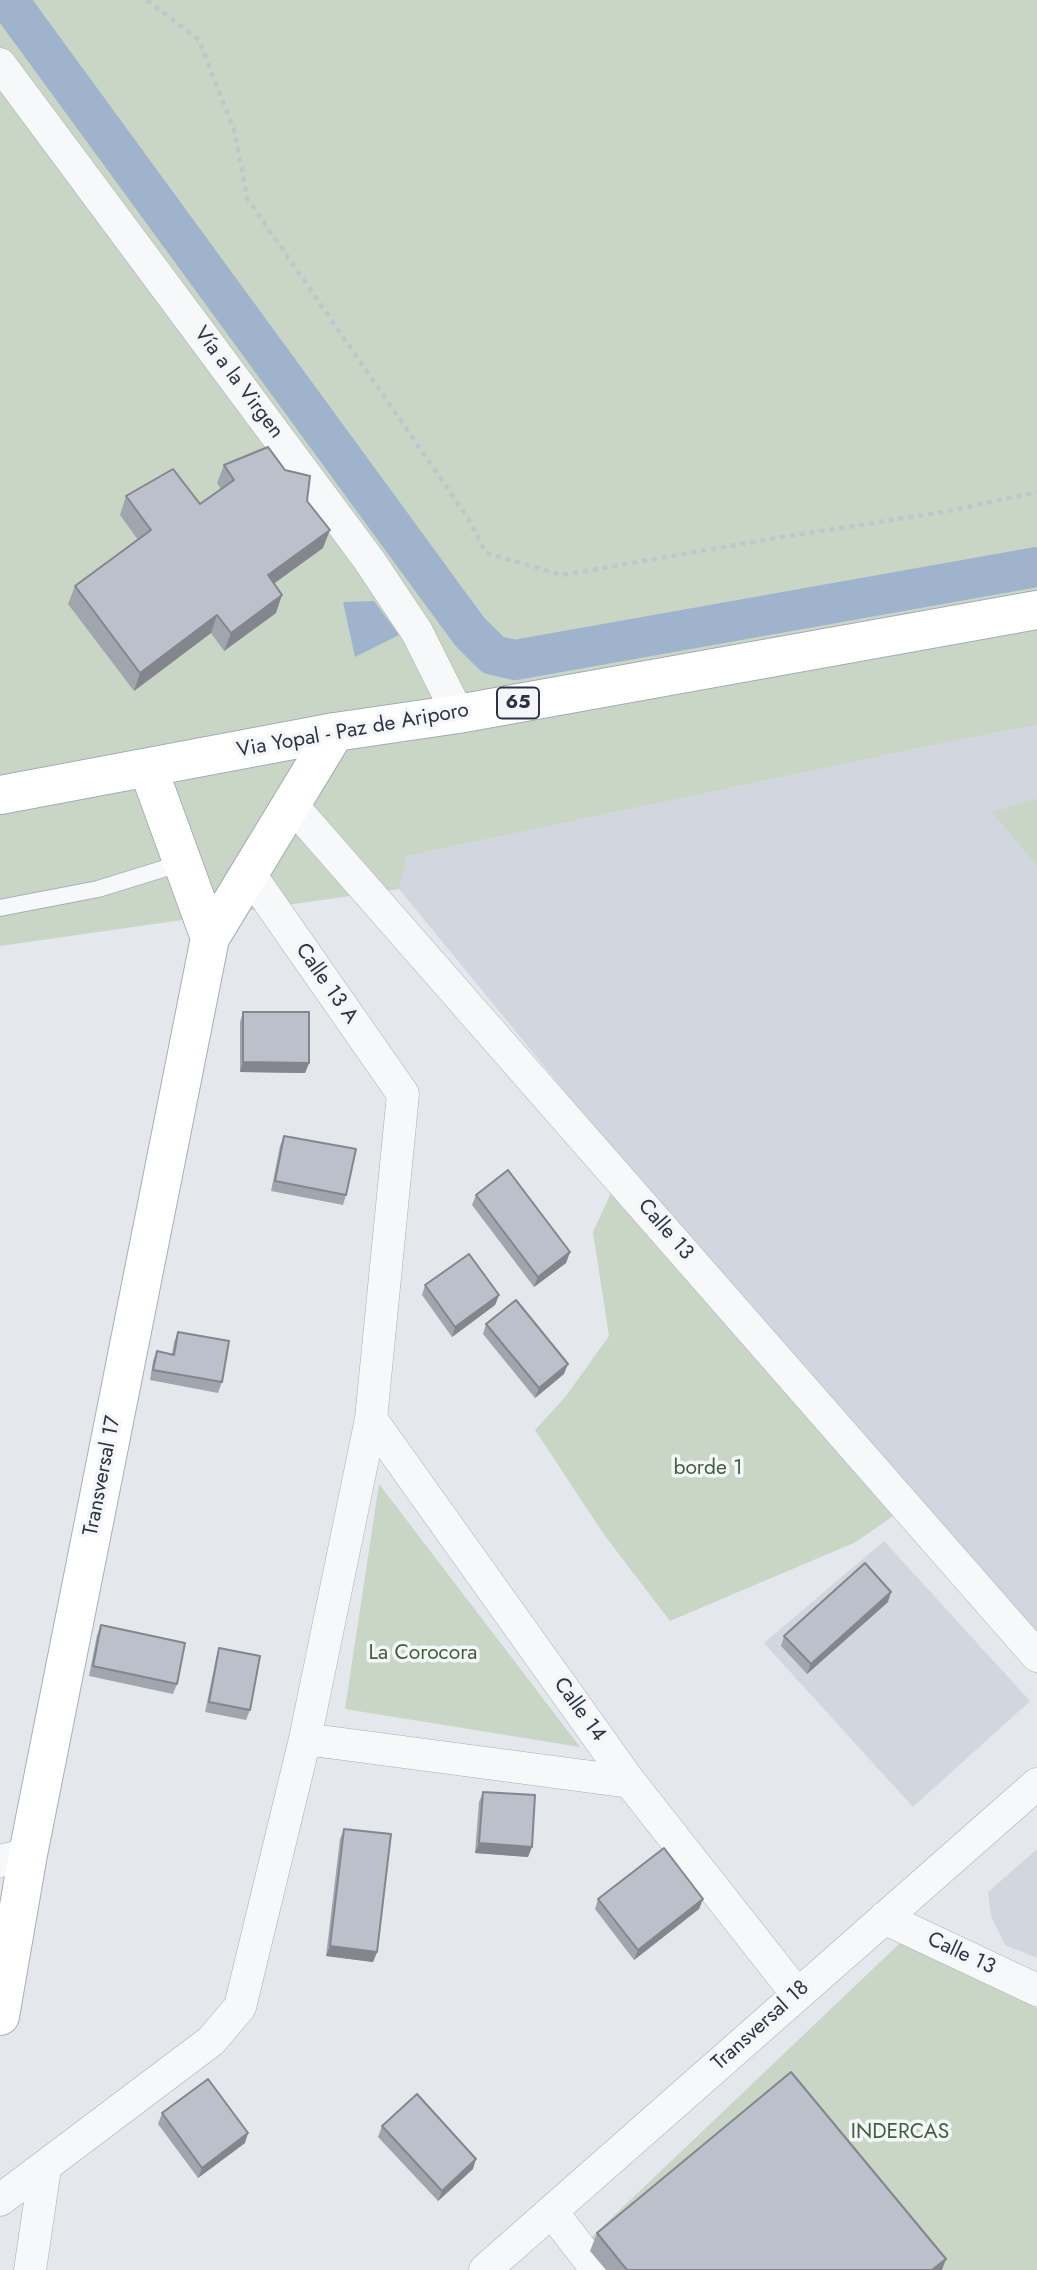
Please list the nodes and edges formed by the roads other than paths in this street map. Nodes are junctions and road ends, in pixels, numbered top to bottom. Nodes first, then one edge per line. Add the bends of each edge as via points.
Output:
1 (0, 64) edge
2 (1037, 610) edge
3 (457, 714) junction
4 (335, 732) junction
5 (148, 768) junction
6 (0, 795) edge
7 (291, 804) junction
8 (182, 863) junction
9 (249, 873) junction
10 (0, 908) edge
11 (210, 938) junction
12 (371, 1419) junction
13 (1037, 1656) edge
14 (304, 1739) junction
15 (630, 1782) junction
16 (1037, 1784) edge
17 (14, 1858) edge
18 (884, 1918) junction
19 (1037, 1990) edge
20 (797, 1993) junction
21 (0, 2016) edge
22 (45, 2168) junction
23 (0, 2200) edge
24 (552, 2212) junction
25 (30, 2270) edge
26 (485, 2270) edge
27 (597, 2270) edge

1 - 3 street, Vía a la Virgen via 369,560 416,632
2 - 3 street, Via Yopal - Paz de Ariporo / 65
3 - 4 street, Via Yopal - Paz de Ariporo / 65
4 - 5 street, Via Yopal - Paz de Ariporo / 65
4 - 7 street
5 - 6 street, Via Yopal - Paz de Ariporo / 65
5 - 8 street
7 - 9 street
7 - 13 street, Calle 13
8 - 10 lane via 98,889
8 - 11 street
9 - 11 street
9 - 12 street, Calle 13 A via 403,1094
11 - 17 street, Transversal 17
12 - 14 street
12 - 15 street, Calle 14
14 - 15 street
14 - 22 street via 240,2007 211,2041
15 - 20 street, Calle 14
16 - 18 street, Transversal 18
17 - 21 street, Transversal 17
18 - 19 street, Calle 13
18 - 20 street, Transversal 18
20 - 24 street, Transversal 18
22 - 23 street
22 - 25 street
24 - 26 street, Transversal 18
24 - 27 street

